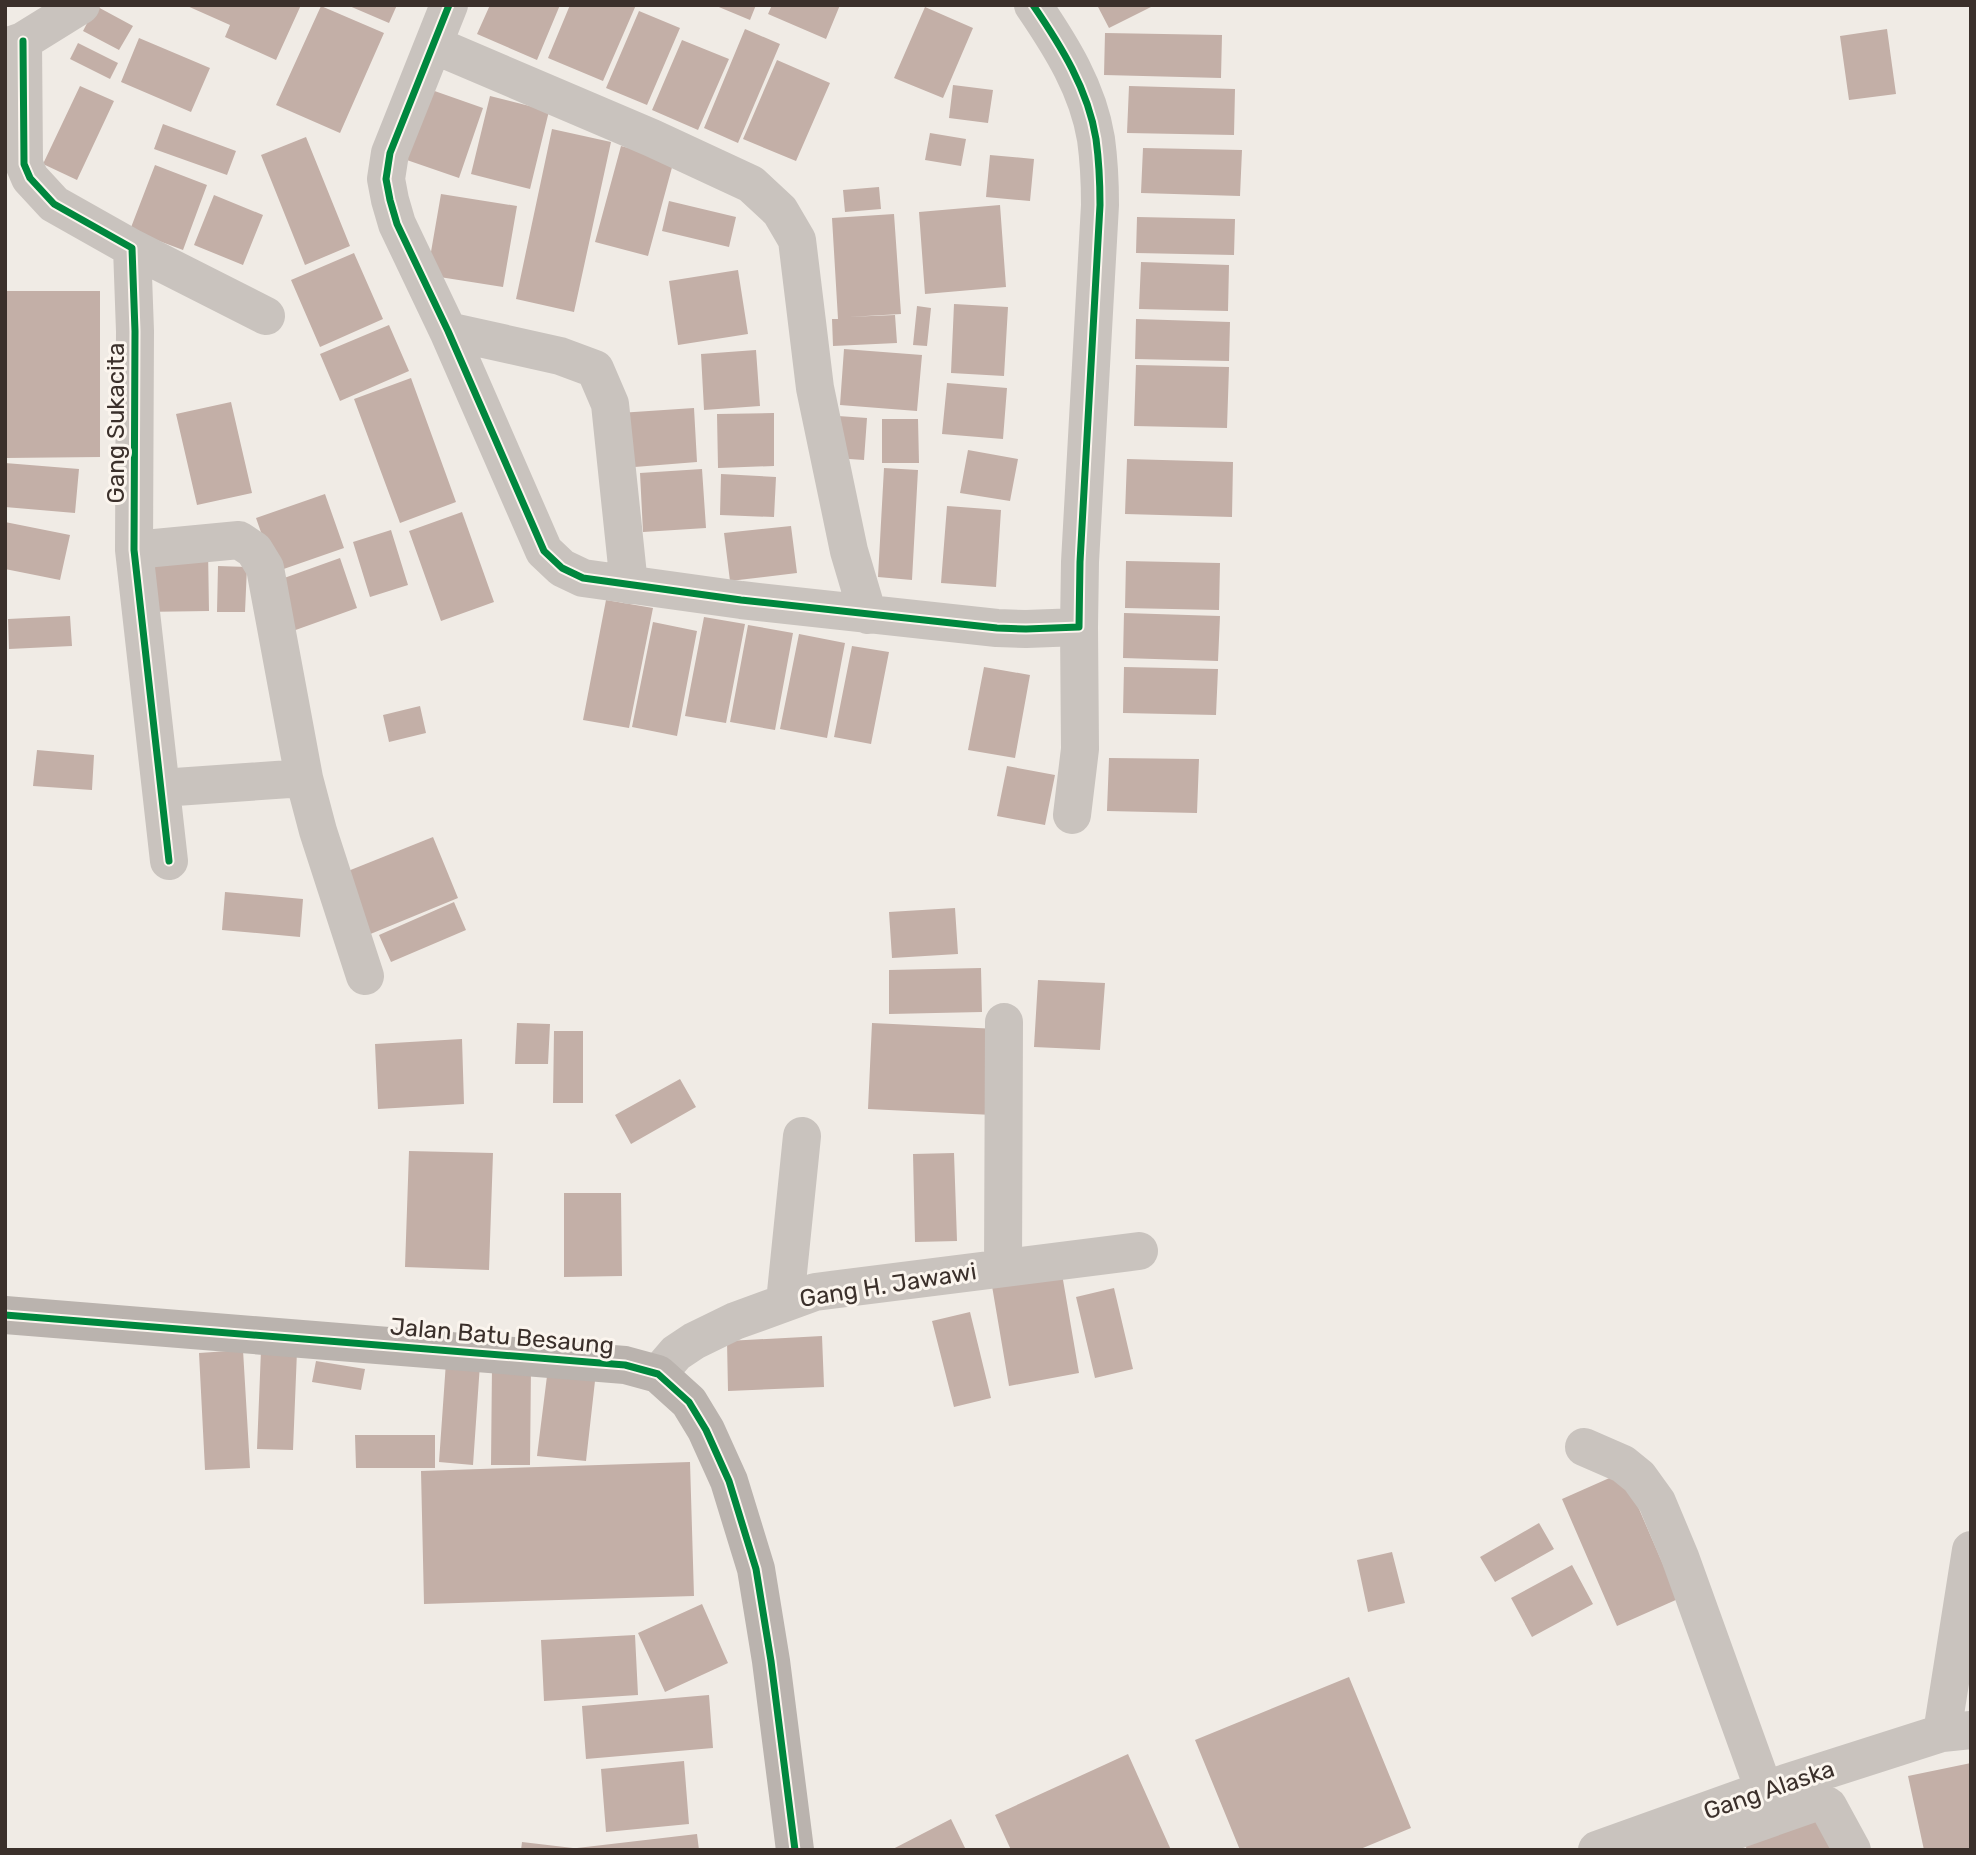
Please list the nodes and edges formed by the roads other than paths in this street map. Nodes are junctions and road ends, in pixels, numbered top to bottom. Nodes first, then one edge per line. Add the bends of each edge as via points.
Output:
1 (81, 5) edge
2 (449, 5) edge
3 (1033, 5) edge
4 (14, 44) edge
5 (434, 45) junction
6 (132, 248) junction
7 (266, 316) dead end
8 (448, 331) junction
9 (134, 550) junction
10 (629, 584) junction
11 (868, 615) junction
12 (1079, 627) junction
13 (304, 778) junction
14 (161, 788) junction
15 (1072, 816) dead end
16 (169, 861) dead end
17 (365, 976) dead end
18 (1004, 1022) dead end
19 (802, 1136) dead end
20 (1139, 1251) dead end
21 (1003, 1268) junction
22 (785, 1302) junction
23 (5, 1315) edge
24 (658, 1374) junction
25 (1584, 1447) dead end
26 (1971, 1550) edge
27 (1956, 1732) edge
28 (1764, 1790) junction
29 (795, 1850) edge
30 (1597, 1850) edge
31 (1680, 1850) edge
32 (1852, 1850) edge

1 - 4 street
2 - 5 street
3 - 12 street via 1061,46 1082,89 1100,169
4 - 6 street via 23,164 30,178 54,204
5 - 8 street via 390,153 386,179 397,224
5 - 11 street via 751,184 780,211 797,240 815,388 849,551
6 - 7 street
6 - 9 street, Gang Sukacita
8 - 10 street via 544,551 562,568 583,578
8 - 10 street via 560,356 595,369 611,404
9 - 13 street via 239,540 254,550 265,568
9 - 14 street, Gang Sukacita
10 - 11 street
11 - 12 street via 996,628
12 - 15 street via 1080,749
13 - 14 street
13 - 17 street
14 - 16 street, Gang Sukacita
18 - 21 street
19 - 22 street
20 - 21 street, Gang H. Jawawi
21 - 22 street, Gang H. Jawawi via 816,1292
22 - 24 street, Gang H. Jawawi via 694,1341
23 - 24 street, Jalan Batu Besaung via 625,1365
24 - 29 street, Jalan Batu Besaung via 689,1402 706,1430 729,1481 756,1569
25 - 28 street via 1623,1464 1657,1502
26 - 27 street
27 - 28 street, Gang Alaska
28 - 30 street, Gang Alaska
31 - 32 street via 1819,1801 1828,1806

